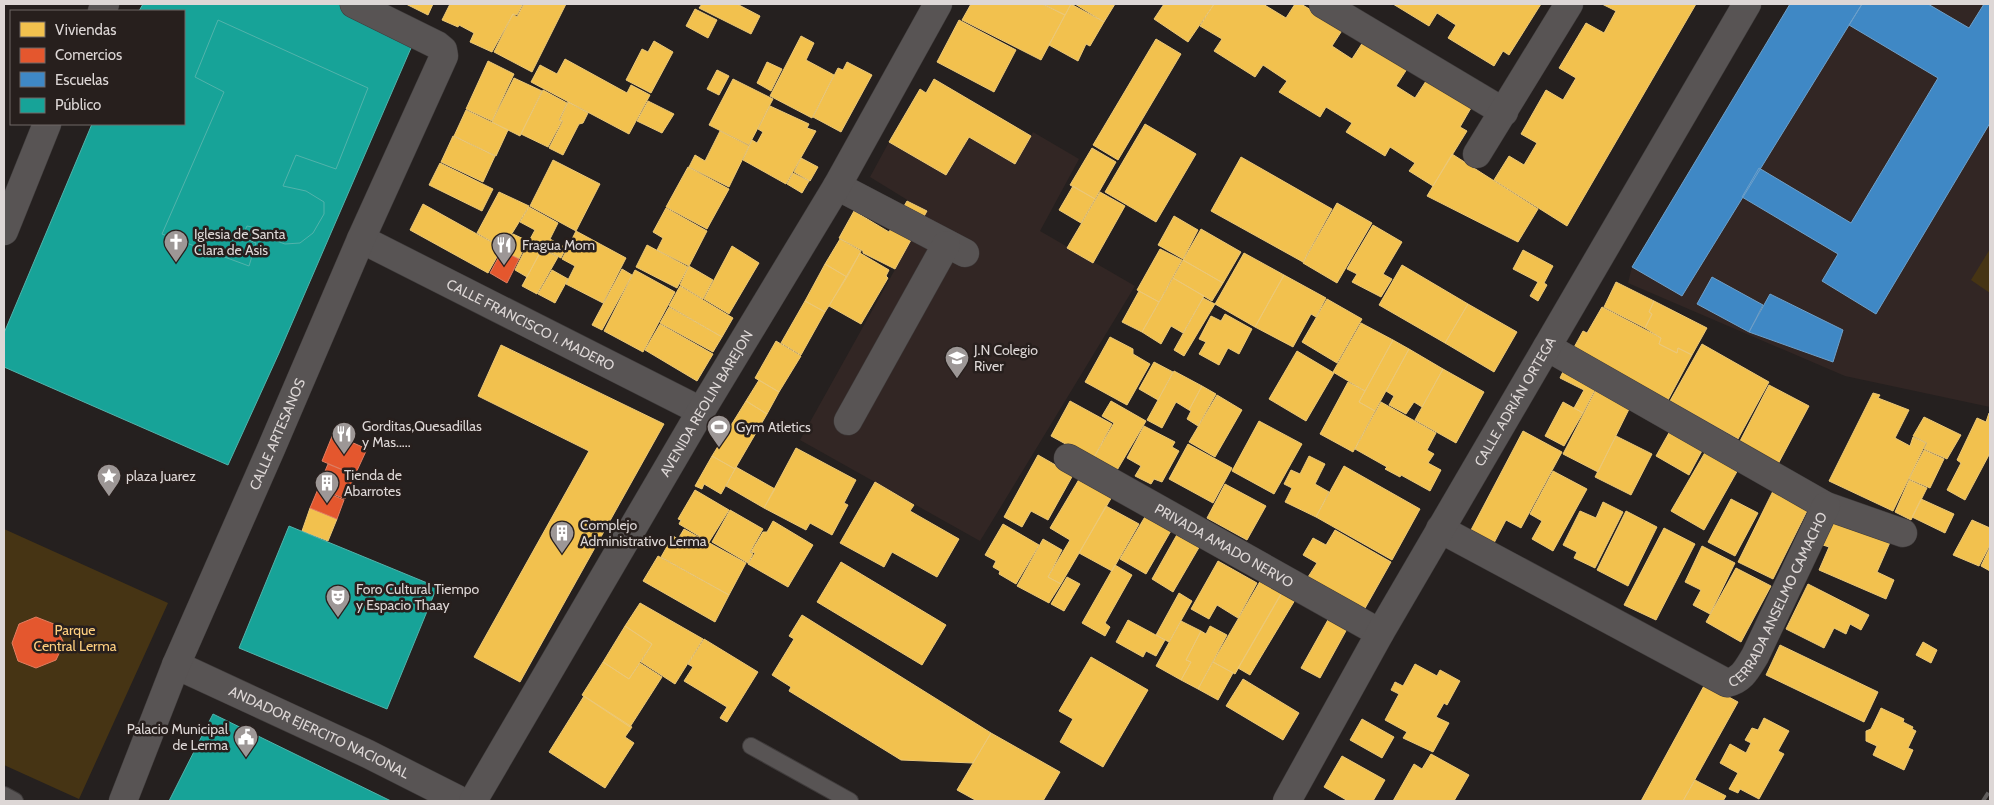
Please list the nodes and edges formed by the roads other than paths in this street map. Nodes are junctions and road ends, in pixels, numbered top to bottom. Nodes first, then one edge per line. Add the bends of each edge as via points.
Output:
1 (354, 4) edge
2 (938, 4) edge
3 (1322, 4) edge
4 (1569, 4) edge
5 (1747, 4) edge
6 (1504, 112) junction
7 (47, 125) edge
8 (1478, 154) dead end
9 (837, 186) junction
10 (6, 219) edge
11 (361, 239) junction
12 (1547, 347) junction
13 (701, 411) junction
14 (848, 421) dead end
15 (1068, 458) dead end
16 (1826, 506) junction
17 (1440, 529) junction
18 (1903, 533) dead end
19 (1380, 633) junction
20 (176, 665) junction
21 (751, 746) dead end
22 (4, 795) edge
23 (1289, 800) edge
24 (15, 801) edge
25 (123, 801) edge
26 (458, 801) edge
27 (474, 801) edge
28 (850, 801) edge

1 - 11 street, CALLE ARTESANOS via 437,45 444,56
2 - 9 street, AVENIDA REOLIN BAREJON
3 - 6 street
4 - 6 street
5 - 12 street, CALLE ADRIÁN ORTEGA
6 - 8 street
7 - 10 street
9 - 13 street, AVENIDA REOLIN BAREJON
9 - 14 street via 956,249
11 - 13 street, CALLE FRANCISCO I. MADERO
11 - 20 street, CALLE ARTESANOS
12 - 16 street, CERRADA ANSELMO CAMACHO
12 - 17 street, CALLE ADRIÁN ORTEGA
13 - 27 street, AVENIDA REOLIN BAREJON
15 - 19 street, PRIVADA AMADO NERVO
16 - 17 street, CERRADA ANSELMO CAMACHO via 1755,656 1737,681 1727,683
16 - 18 street
17 - 19 street, CALLE ADRIÁN ORTEGA
19 - 23 street, CALLE ADRIÁN ORTEGA
20 - 25 street, CALLE ARTESANOS
20 - 26 street, ANDADOR EJERCITO NACIONAL via 368,754
21 - 28 lane
22 - 24 lane

